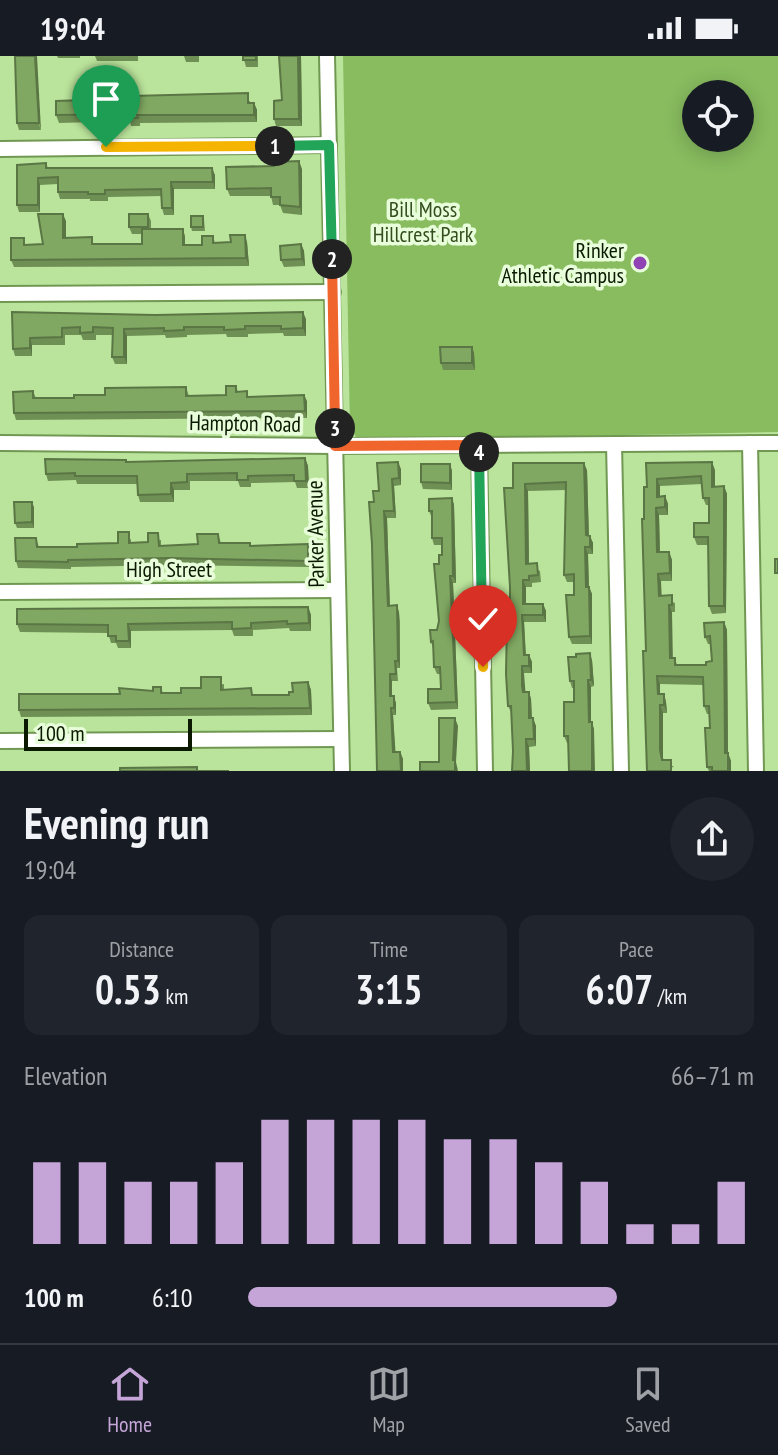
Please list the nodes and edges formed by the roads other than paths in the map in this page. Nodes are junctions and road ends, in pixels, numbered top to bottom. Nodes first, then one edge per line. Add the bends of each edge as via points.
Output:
1 (327, 56) edge
2 (329, 145) junction
3 (0, 149) edge
4 (333, 292) junction
5 (0, 294) edge
6 (0, 443) edge
7 (750, 443) junction
8 (778, 443) edge
9 (614, 444) junction
10 (479, 445) junction
11 (335, 446) junction
12 (338, 590) junction
13 (0, 592) edge
14 (341, 739) junction
15 (0, 741) edge
16 (342, 771) edge
17 (485, 771) edge
18 (621, 771) edge
19 (756, 771) edge

1 - 2 street, Parker Avenue
2 - 3 street
2 - 4 street, Parker Avenue
4 - 5 street
4 - 11 street, Parker Avenue
6 - 11 street, Hampton Road
7 - 8 street, Hampton Road
7 - 9 street, Hampton Road
7 - 19 street
9 - 10 street, Hampton Road
9 - 18 street
10 - 11 street, Hampton Road
10 - 17 street
11 - 12 street, Parker Avenue
12 - 13 street, High Street
12 - 14 street, Parker Avenue
14 - 15 street
14 - 16 street, Parker Avenue

